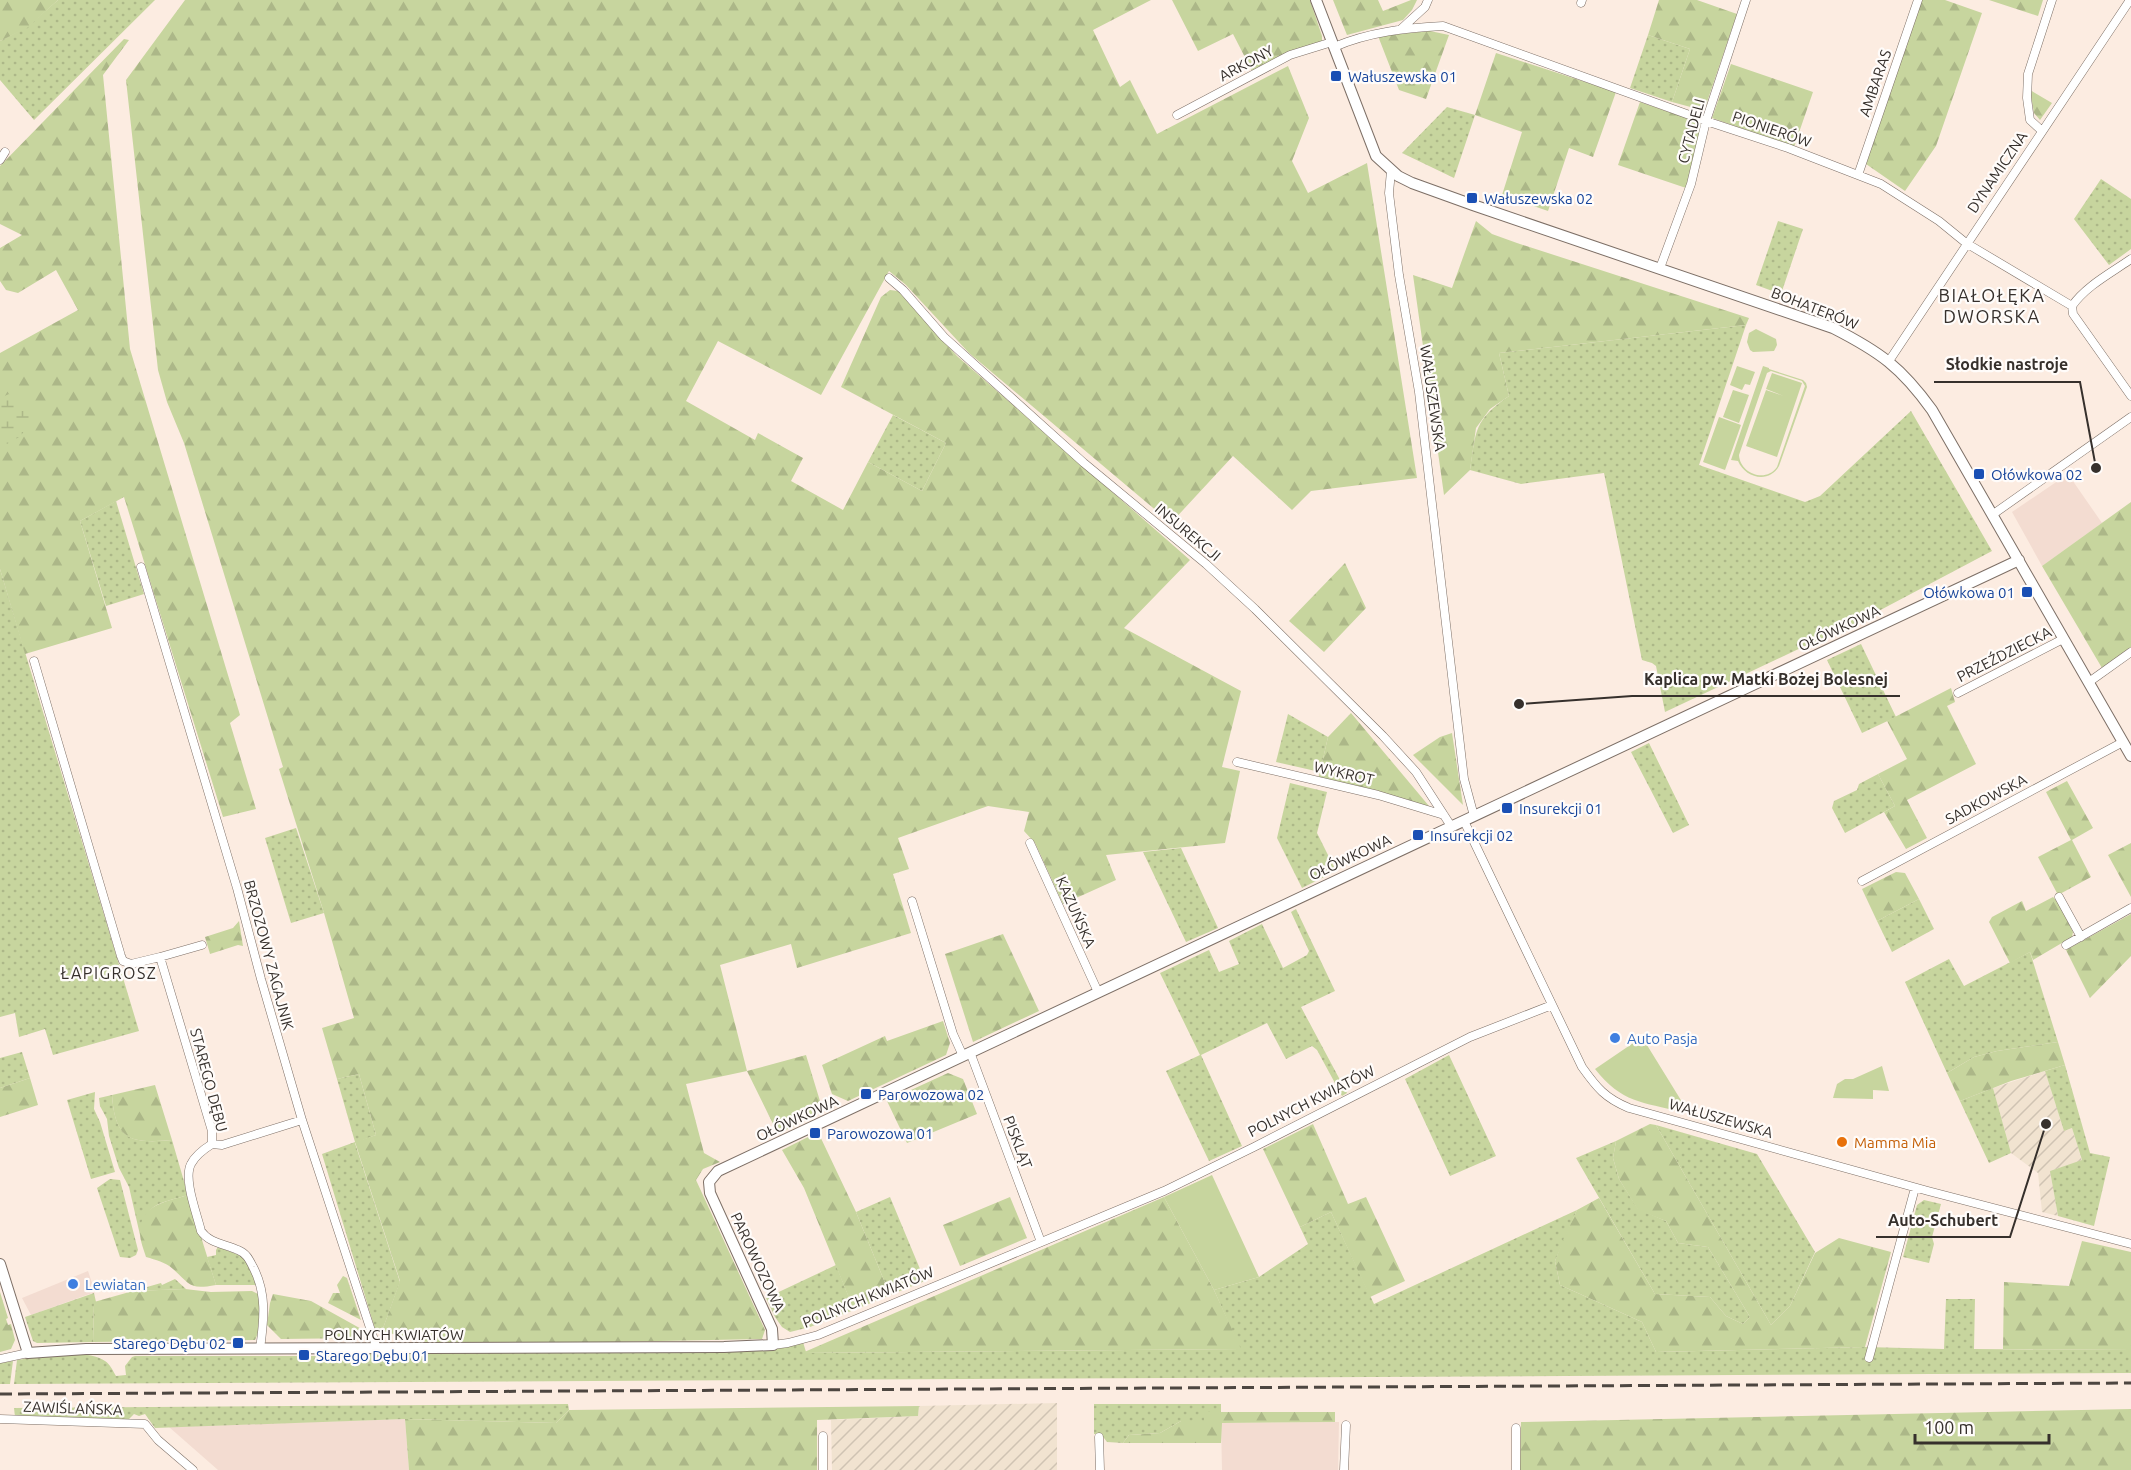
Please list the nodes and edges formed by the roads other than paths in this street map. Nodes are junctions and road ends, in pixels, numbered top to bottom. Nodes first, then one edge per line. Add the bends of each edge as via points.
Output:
1 (1316, 0) edge
2 (1428, 0) edge
3 (1746, 0) edge
4 (1918, 0) edge
5 (2052, 0) edge
6 (2130, 0) edge
7 (1401, 29) junction
8 (1333, 44) junction
9 (1177, 116) dead end
10 (1706, 121) junction
11 (2041, 130) junction
12 (6, 152) dead end
13 (0, 160) edge
14 (1390, 171) junction
15 (1858, 175) junction
16 (1966, 243) junction
17 (2131, 259) edge
18 (1660, 268) junction
19 (889, 278) dead end
20 (2072, 306) junction
21 (1889, 361) junction
22 (2131, 396) edge
23 (2131, 417) edge
24 (1992, 515) junction
25 (2019, 560) junction
26 (141, 567) dead end
27 (2063, 639) junction
28 (2131, 652) edge
29 (34, 661) dead end
30 (2089, 682) junction
31 (1958, 693) dead end
32 (2123, 742) junction
33 (2131, 756) edge
34 (1237, 762) dead end
35 (1444, 815) junction
36 (1469, 818) junction
37 (1450, 826) junction
38 (1030, 843) dead end
39 (1862, 880) dead end
40 (2059, 897) dead end
41 (912, 901) dead end
42 (2131, 908) edge
43 (2081, 937) junction
44 (202, 945) dead end
45 (2066, 945) dead end
46 (160, 957) junction
47 (1098, 992) junction
48 (1552, 1005) junction
49 (966, 1054) junction
50 (302, 1120) junction
51 (212, 1144) junction
52 (1915, 1188) junction
53 (710, 1193) joint
54 (1041, 1242) junction
55 (2131, 1244) edge
56 (0, 1264) edge
57 (773, 1345) junction
58 (260, 1349) junction
59 (377, 1349) junction
60 (28, 1353) junction
61 (1869, 1358) dead end
62 (0, 1359) edge
63 (0, 1419) edge
64 (1346, 1425) dead end
65 (1516, 1428) dead end
66 (823, 1436) dead end
67 (1100, 1437) dead end
68 (193, 1470) edge
69 (823, 1470) edge
70 (1100, 1470) edge
71 (1344, 1470) edge
72 (1516, 1470) edge

1 - 8 street
2 - 7 street
3 - 10 street, CYTADELI
4 - 15 street, AMBARAS
5 - 11 street via 2028,74 2031,120
6 - 11 street, DYNAMICZNA
7 - 8 street, PIONIERÓW
7 - 10 street, PIONIERÓW via 1443,26
8 - 9 street, ARKONY via 1290,55
8 - 14 street via 1376,156
10 - 15 street, PIONIERÓW
10 - 18 street, CYTADELI via 1691,184
11 - 16 street, DYNAMICZNA
12 - 13 street
14 - 18 street, BOHATERÓW via 1412,183
14 - 36 street, WAŁUSZEWSKA via 1399,275 1419,392
15 - 16 street, PIONIERÓW via 1881,184
16 - 20 street, PIONIERÓW
16 - 21 street, DYNAMICZNA
17 - 20 street via 2083,293
18 - 21 street, BOHATERÓW via 1833,328
19 - 35 street, INSUREKCJI via 952,345 1255,609 1383,736 1416,772
20 - 22 street via 2073,314
21 - 24 street, BOHATERÓW via 1912,382 1932,410
23 - 24 street
24 - 25 street, BOHATERÓW
25 - 27 street, BOHATERÓW
25 - 36 street, OŁÓWKOWA
26 - 50 street, BRZOZOWY ZAGAJNIK
27 - 30 street, BOHATERÓW
27 - 31 street, PRZEŹDZIECKA
28 - 30 street
29 - 46 street via 123,961 131,964
30 - 32 street, BOHATERÓW
32 - 33 street, BOHATERÓW
32 - 39 street, SADKOWSKA
34 - 35 street, WYKROT via 1378,795
35 - 37 street, INSUREKCJI
36 - 37 street, OŁÓWKOWA
36 - 48 street, WAŁUSZEWSKA
37 - 47 street, OŁÓWKOWA
38 - 47 street, KAZUŃSKA
40 - 43 street
41 - 49 street, PISKLĄT via 953,1034
42 - 43 street
43 - 45 street
44 - 46 street
46 - 51 street, STAREGO DĘBU via 213,1131
47 - 49 street, OŁÓWKOWA
48 - 52 street, WAŁUSZEWSKA via 1582,1067 1613,1102
48 - 54 street, POLNYCH KWIATÓW via 1470,1037 1164,1191
49 - 53 street, OŁÓWKOWA via 718,1171 709,1182
49 - 54 street, PISKLĄT
50 - 51 street via 222,1145
50 - 59 street, BRZOZOWY ZAGAJNIK
51 - 58 street, STAREGO DĘBU via 192,1162 189,1180 206,1238 247,1255 257,1275 263,1290
52 - 55 street, WAŁUSZEWSKA
52 - 61 street
53 - 57 street, PAROWOZOWA via 772,1329
54 - 57 street, POLNYCH KWIATÓW via 818,1335
56 - 60 street
57 - 59 street, POLNYCH KWIATÓW
58 - 59 street, POLNYCH KWIATÓW
58 - 60 street, POLNYCH KWIATÓW via 75,1349
60 - 62 street
63 - 68 street, ZAWIŚLAŃSKA via 145,1424
64 - 71 street
65 - 72 street
66 - 69 street
67 - 70 street

